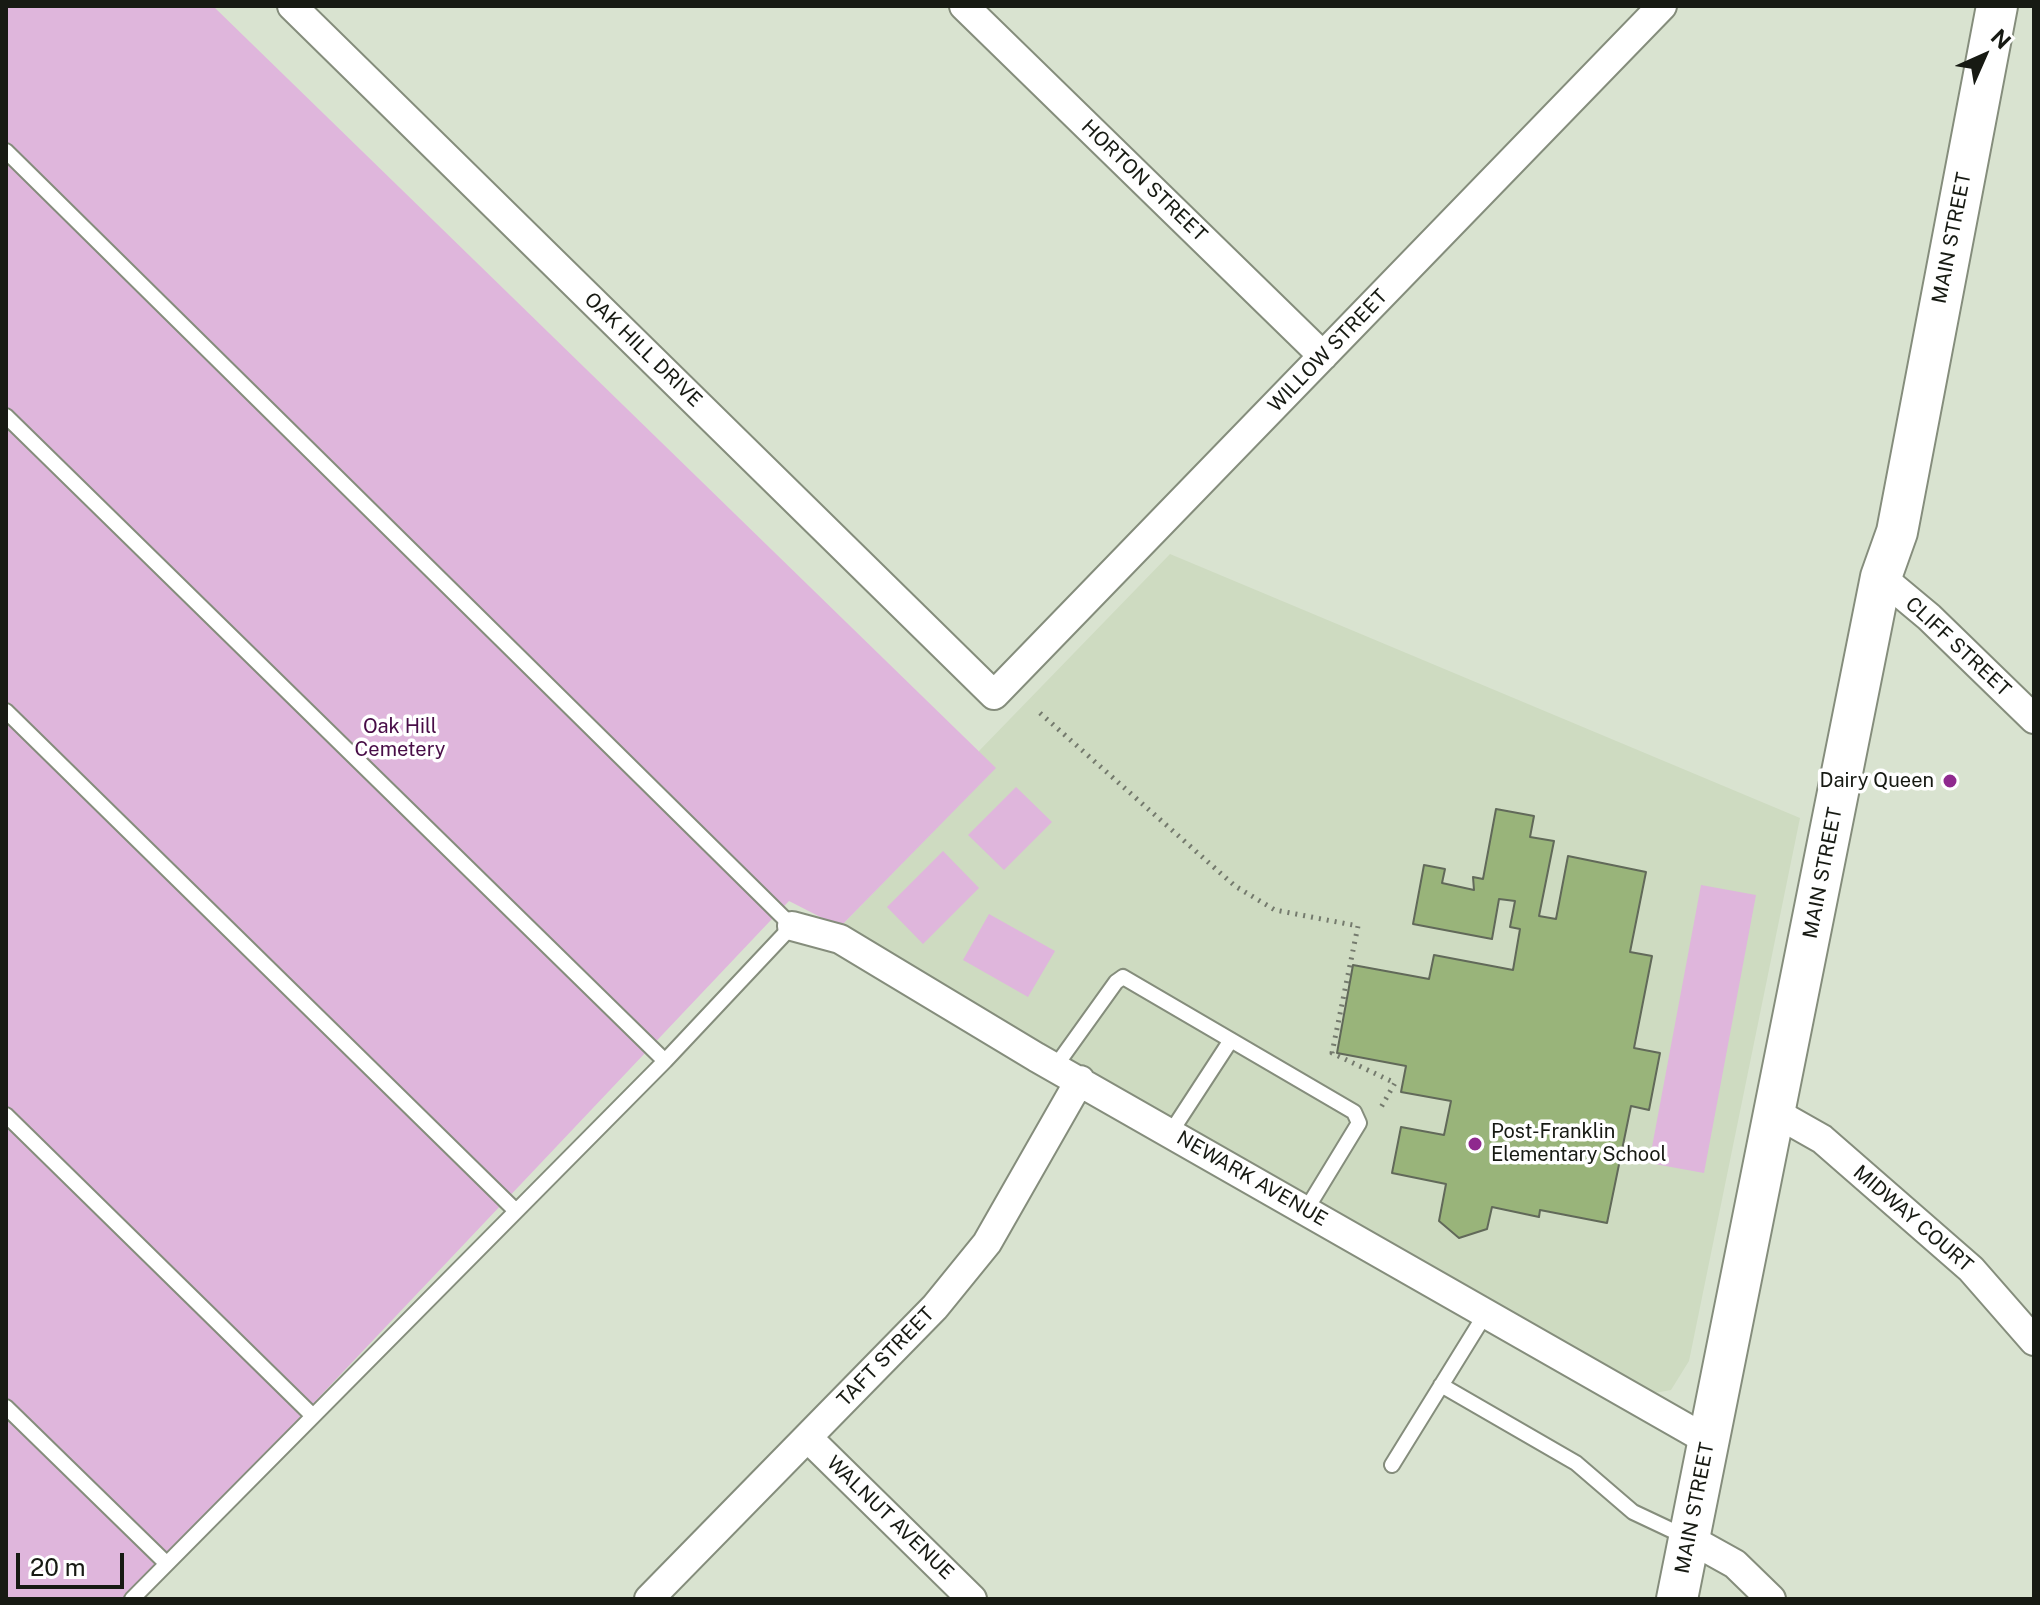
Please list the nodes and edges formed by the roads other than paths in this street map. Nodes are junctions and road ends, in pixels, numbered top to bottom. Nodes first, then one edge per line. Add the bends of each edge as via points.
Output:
1 (292, 6) edge
2 (964, 6) edge
3 (1662, 6) edge
4 (1997, 6) edge
5 (6, 151) edge
6 (1323, 356) junction
7 (6, 416) edge
8 (1881, 577) junction
9 (994, 695) joint
10 (6, 711) edge
11 (2034, 719) edge
12 (792, 926) junction
13 (1231, 1040) junction
14 (665, 1061) junction
15 (1055, 1067) junction
16 (1080, 1080) junction
17 (1776, 1113) junction
18 (6, 1115) edge
19 (1171, 1132) junction
20 (1306, 1210) junction
21 (516, 1211) junction
22 (1486, 1313) junction
23 (2034, 1341) edge
24 (1441, 1385) junction
25 (6, 1407) edge
26 (313, 1416) junction
27 (808, 1438) junction
28 (1709, 1441) junction
29 (1392, 1465) dead end
30 (1690, 1539) junction
31 (166, 1563) junction
32 (132, 1599) edge
33 (649, 1599) edge
34 (972, 1599) edge
35 (1677, 1599) edge
36 (1771, 1599) edge

1 - 9 street, OAK HILL DRIVE
2 - 6 street, HORTON STREET
3 - 6 street, WILLOW STREET
4 - 8 street, MAIN STREET via 1897,532
5 - 12 lane
6 - 9 street, WILLOW STREET
7 - 14 lane
8 - 11 street, CLIFF STREET
8 - 17 street, MAIN STREET
10 - 21 lane
12 - 14 lane
12 - 15 street, NEWARK AVENUE via 840,939
13 - 15 lane via 1123,977
13 - 19 lane
13 - 20 lane via 1359,1118
14 - 21 lane
15 - 16 street, NEWARK AVENUE
16 - 19 street, NEWARK AVENUE
16 - 27 street, TAFT STREET via 987,1243 935,1307
17 - 23 street, MIDWAY COURT via 1822,1139 1971,1269
17 - 28 street, MAIN STREET
18 - 26 lane
19 - 20 street, NEWARK AVENUE
20 - 22 street, NEWARK AVENUE
21 - 26 lane
22 - 24 lane
22 - 28 street, NEWARK AVENUE
24 - 29 lane
24 - 30 lane via 1576,1463 1633,1512
25 - 31 lane
26 - 31 lane
27 - 33 street, TAFT STREET
27 - 34 street, WALNUT AVENUE
28 - 30 street, MAIN STREET
30 - 35 street, MAIN STREET
30 - 36 street via 1735,1564
31 - 32 lane

